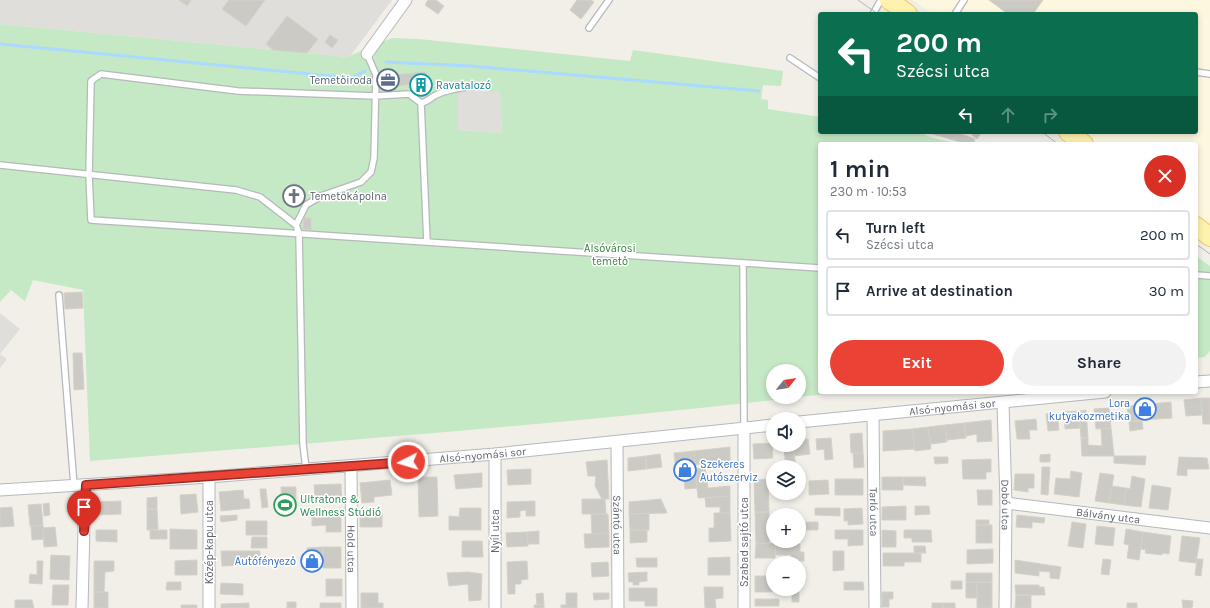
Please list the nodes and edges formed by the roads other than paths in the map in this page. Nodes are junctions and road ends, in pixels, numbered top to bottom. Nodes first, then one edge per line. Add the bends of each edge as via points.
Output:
1 (406, 0) edge
2 (609, 0) edge
3 (881, 0) edge
4 (889, 0) edge
5 (964, 0) edge
6 (874, 12) edge
7 (905, 12) edge
8 (956, 12) edge
9 (589, 28) dead end
10 (367, 54) joint
11 (790, 58) dead end
12 (1198, 72) edge
13 (1210, 74) edge
14 (818, 77) edge
15 (474, 86) dead end
16 (375, 96) junction
17 (421, 103) junction
18 (1071, 134) edge
19 (1081, 142) edge
20 (0, 165) edge
21 (89, 175) junction
22 (296, 225) junction
23 (1198, 227) edge
24 (298, 233) junction
25 (1210, 236) edge
26 (426, 242) junction
27 (743, 264) junction
28 (818, 268) edge
29 (1198, 275) edge
30 (1210, 276) edge
31 (59, 295) dead end
32 (1210, 381) edge
33 (1198, 382) edge
34 (1086, 394) edge
35 (1002, 403) junction
36 (873, 416) junction
37 (806, 421) edge
38 (766, 425) edge
39 (744, 427) junction
40 (617, 442) junction
41 (495, 454) junction
42 (351, 466) junction
43 (306, 469) junction
44 (209, 477) junction
45 (86, 485) junction
46 (74, 486) junction
47 (0, 490) edge
48 (1006, 503) junction
49 (1210, 528) edge
50 (82, 608) edge
51 (209, 608) edge
52 (352, 608) edge
53 (495, 608) edge
54 (618, 608) edge
55 (744, 608) edge
56 (875, 608) edge
57 (1005, 608) edge

1 - 10 street via 378,35
2 - 9 lane
3 - 6 lane
4 - 7 main road
5 - 8 lane
10 - 16 lane via 376,75
11 - 14 lane
12 - 13 lane
15 - 17 lane via 453,89
16 - 17 lane via 409,94
16 - 21 lane via 238,92 101,74 91,81
16 - 22 lane via 374,158 371,172 361,182 321,196 306,205
17 - 26 lane
18 - 19 main road
20 - 21 lane
21 - 22 lane via 236,190 260,197
21 - 24 lane via 90,220
22 - 24 lane
23 - 25 main road
24 - 26 lane
24 - 43 lane via 303,444
26 - 27 lane
27 - 28 lane
27 - 39 lane
29 - 30 lane
31 - 46 lane
32 - 33 street
34 - 35 street, Alsó-nyomási sor
35 - 36 street, Alsó-nyomási sor
35 - 48 street, Dobó utca
36 - 37 street, Alsó-nyomási sor
36 - 56 street, Tarló utca
38 - 39 street, Alsó-nyomási sor
39 - 40 street, Alsó-nyomási sor
39 - 55 street, Szabad sajtó utca
40 - 41 street, Alsó-nyomási sor
40 - 54 street, Szántó utca
41 - 42 street, Alsó-nyomási sor
41 - 53 street, Nyíl utca
42 - 43 street, Alsó-nyomási sor
42 - 52 street, Hold utca
43 - 44 street, Alsó-nyomási sor
44 - 45 street, Alsó-nyomási sor
44 - 51 street, Közép-kapu utca
45 - 46 street, Alsó-nyomási sor
45 - 50 street
46 - 47 street, Alsó-nyomási sor
48 - 49 street, Bálvány utca
48 - 57 street, Dobó utca

